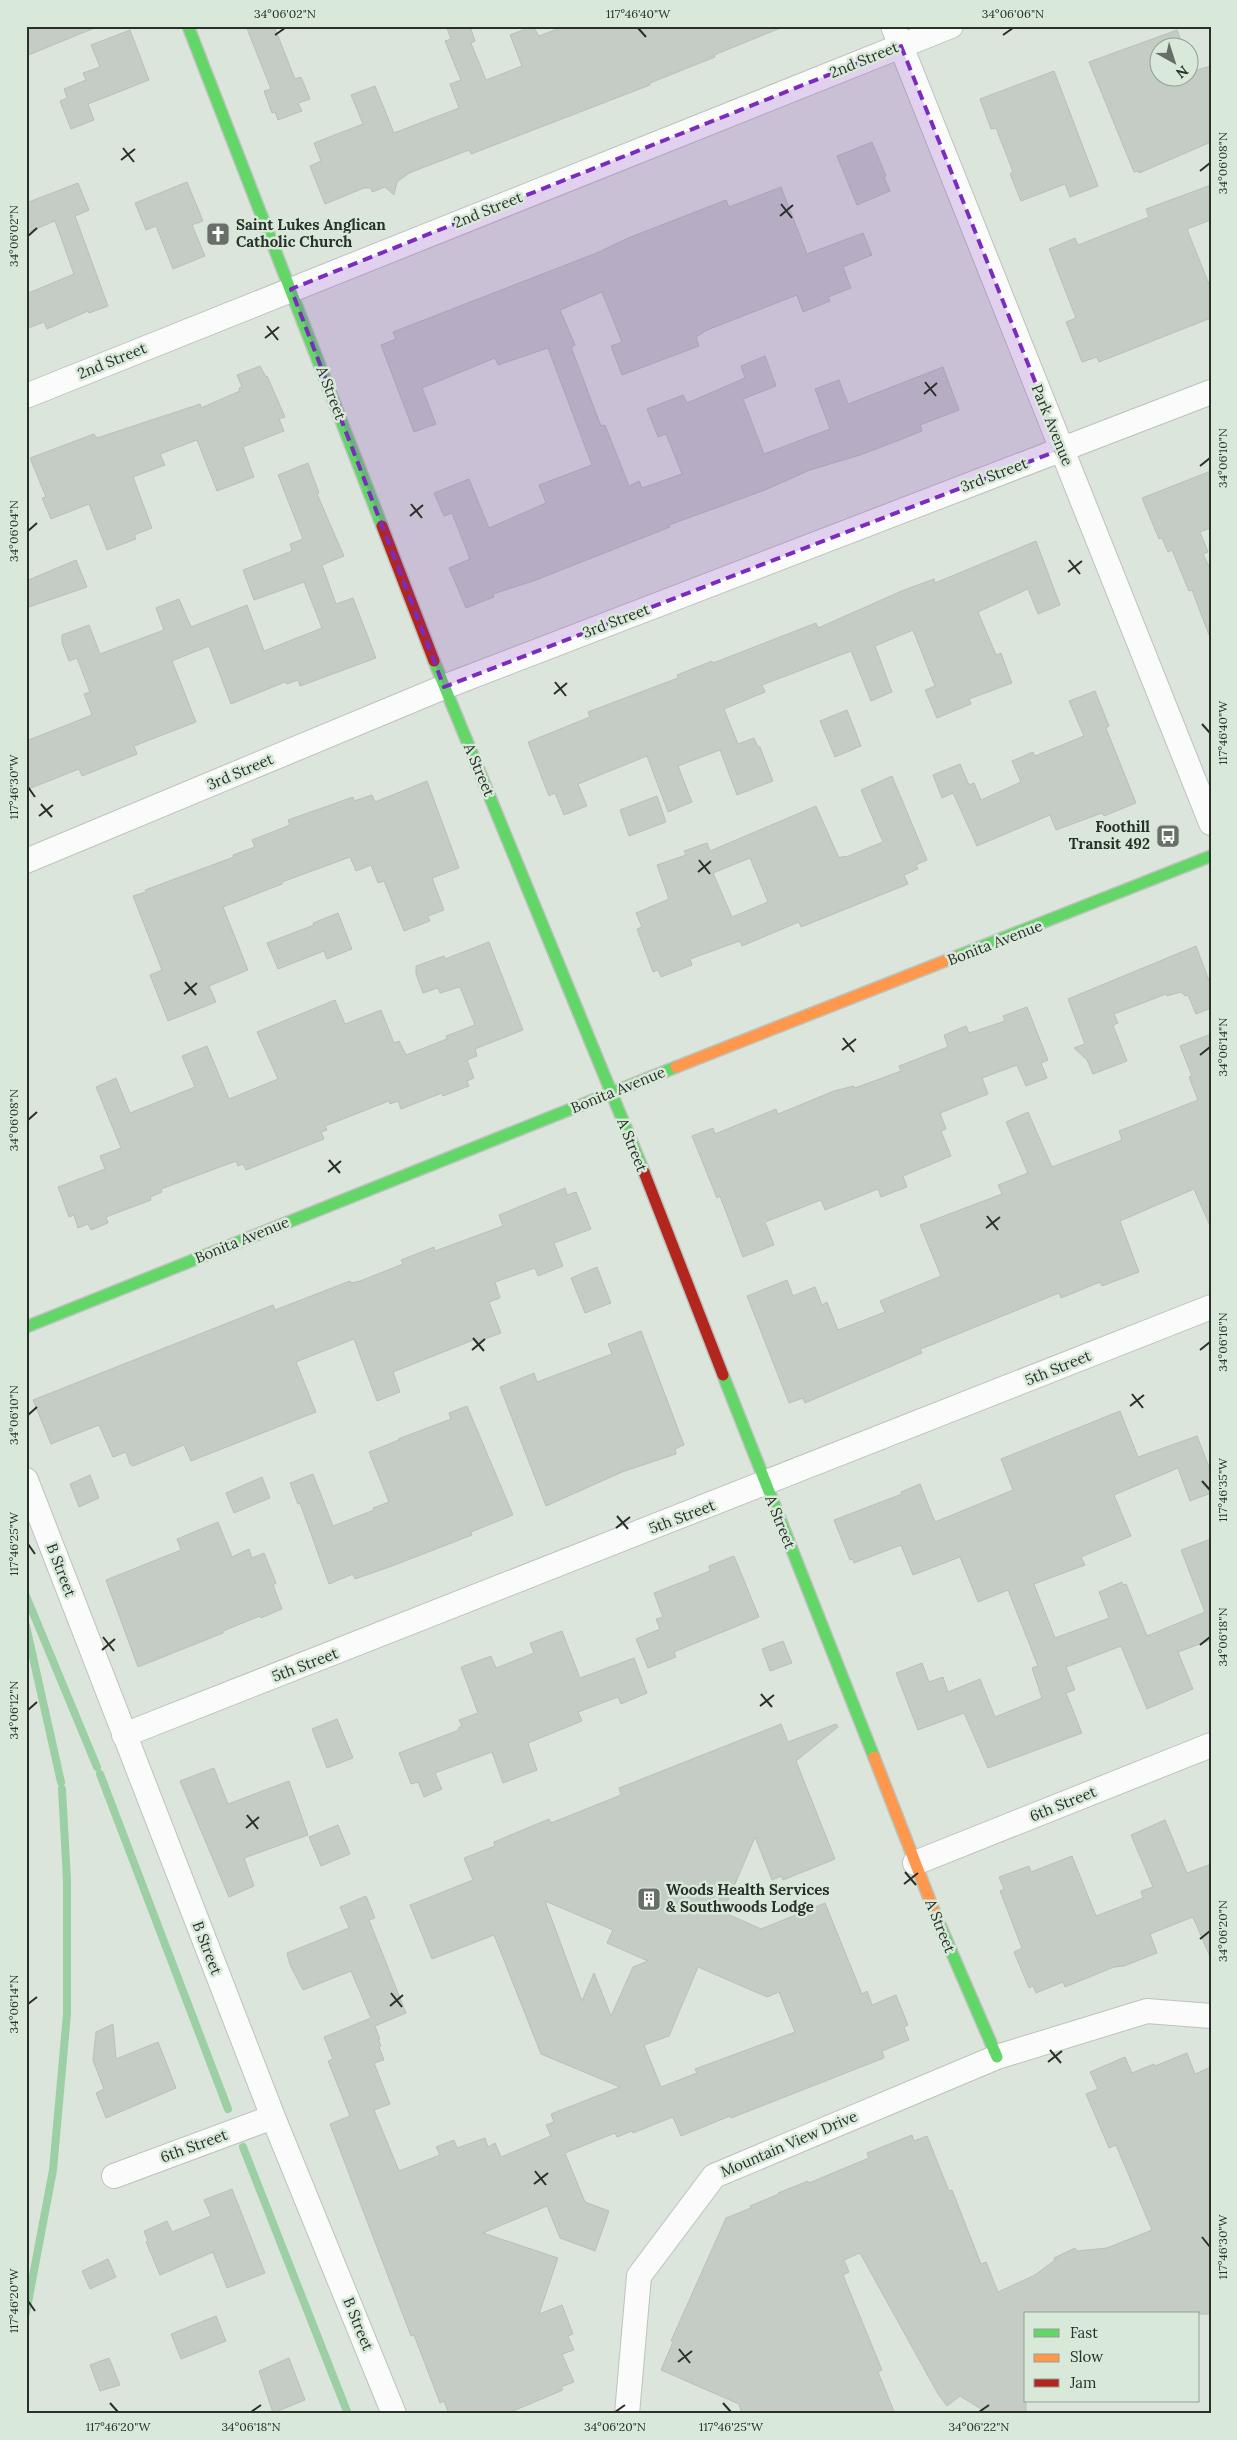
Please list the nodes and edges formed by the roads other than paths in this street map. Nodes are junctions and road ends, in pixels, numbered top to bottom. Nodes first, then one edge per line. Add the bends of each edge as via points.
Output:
1 (188, 26) edge
2 (950, 26) edge
3 (897, 36) edge
4 (291, 289) junction
5 (1211, 392) edge
6 (26, 396) edge
7 (1062, 449) junction
8 (444, 686) junction
9 (1211, 824) edge
10 (1211, 856) edge
11 (26, 861) edge
12 (612, 1092) junction
13 (1211, 1307) edge
14 (26, 1327) edge
15 (26, 1480) edge
16 (765, 1484) junction
17 (124, 1735) junction
18 (1211, 1746) edge
19 (915, 1863) junction
20 (1211, 2016) edge
21 (997, 2057) junction
22 (274, 2117) junction
23 (114, 2176) dead end
24 (394, 2414) edge
25 (626, 2414) edge

1 - 4 street, A Street
2 - 3 street, 2nd Street
3 - 4 street, 2nd Street
3 - 7 street, Park Avenue
4 - 6 street, 2nd Street
4 - 8 street, A Street
5 - 7 street, 3rd Street
7 - 8 street, 3rd Street
7 - 9 street, Park Avenue
8 - 11 street, 3rd Street
8 - 12 street, A Street
10 - 12 street, Bonita Avenue
12 - 14 street, Bonita Avenue
12 - 16 street, A Street
13 - 16 street, 5th Street
15 - 17 street, B Street
16 - 17 street, 5th Street
16 - 19 street, A Street
17 - 22 street, B Street
18 - 19 street, 6th Street
19 - 21 street, A Street
20 - 21 street via 1146,2011
21 - 25 street, Mountain View Drive via 714,2176 639,2276
22 - 23 street, 6th Street
22 - 24 street, B Street

